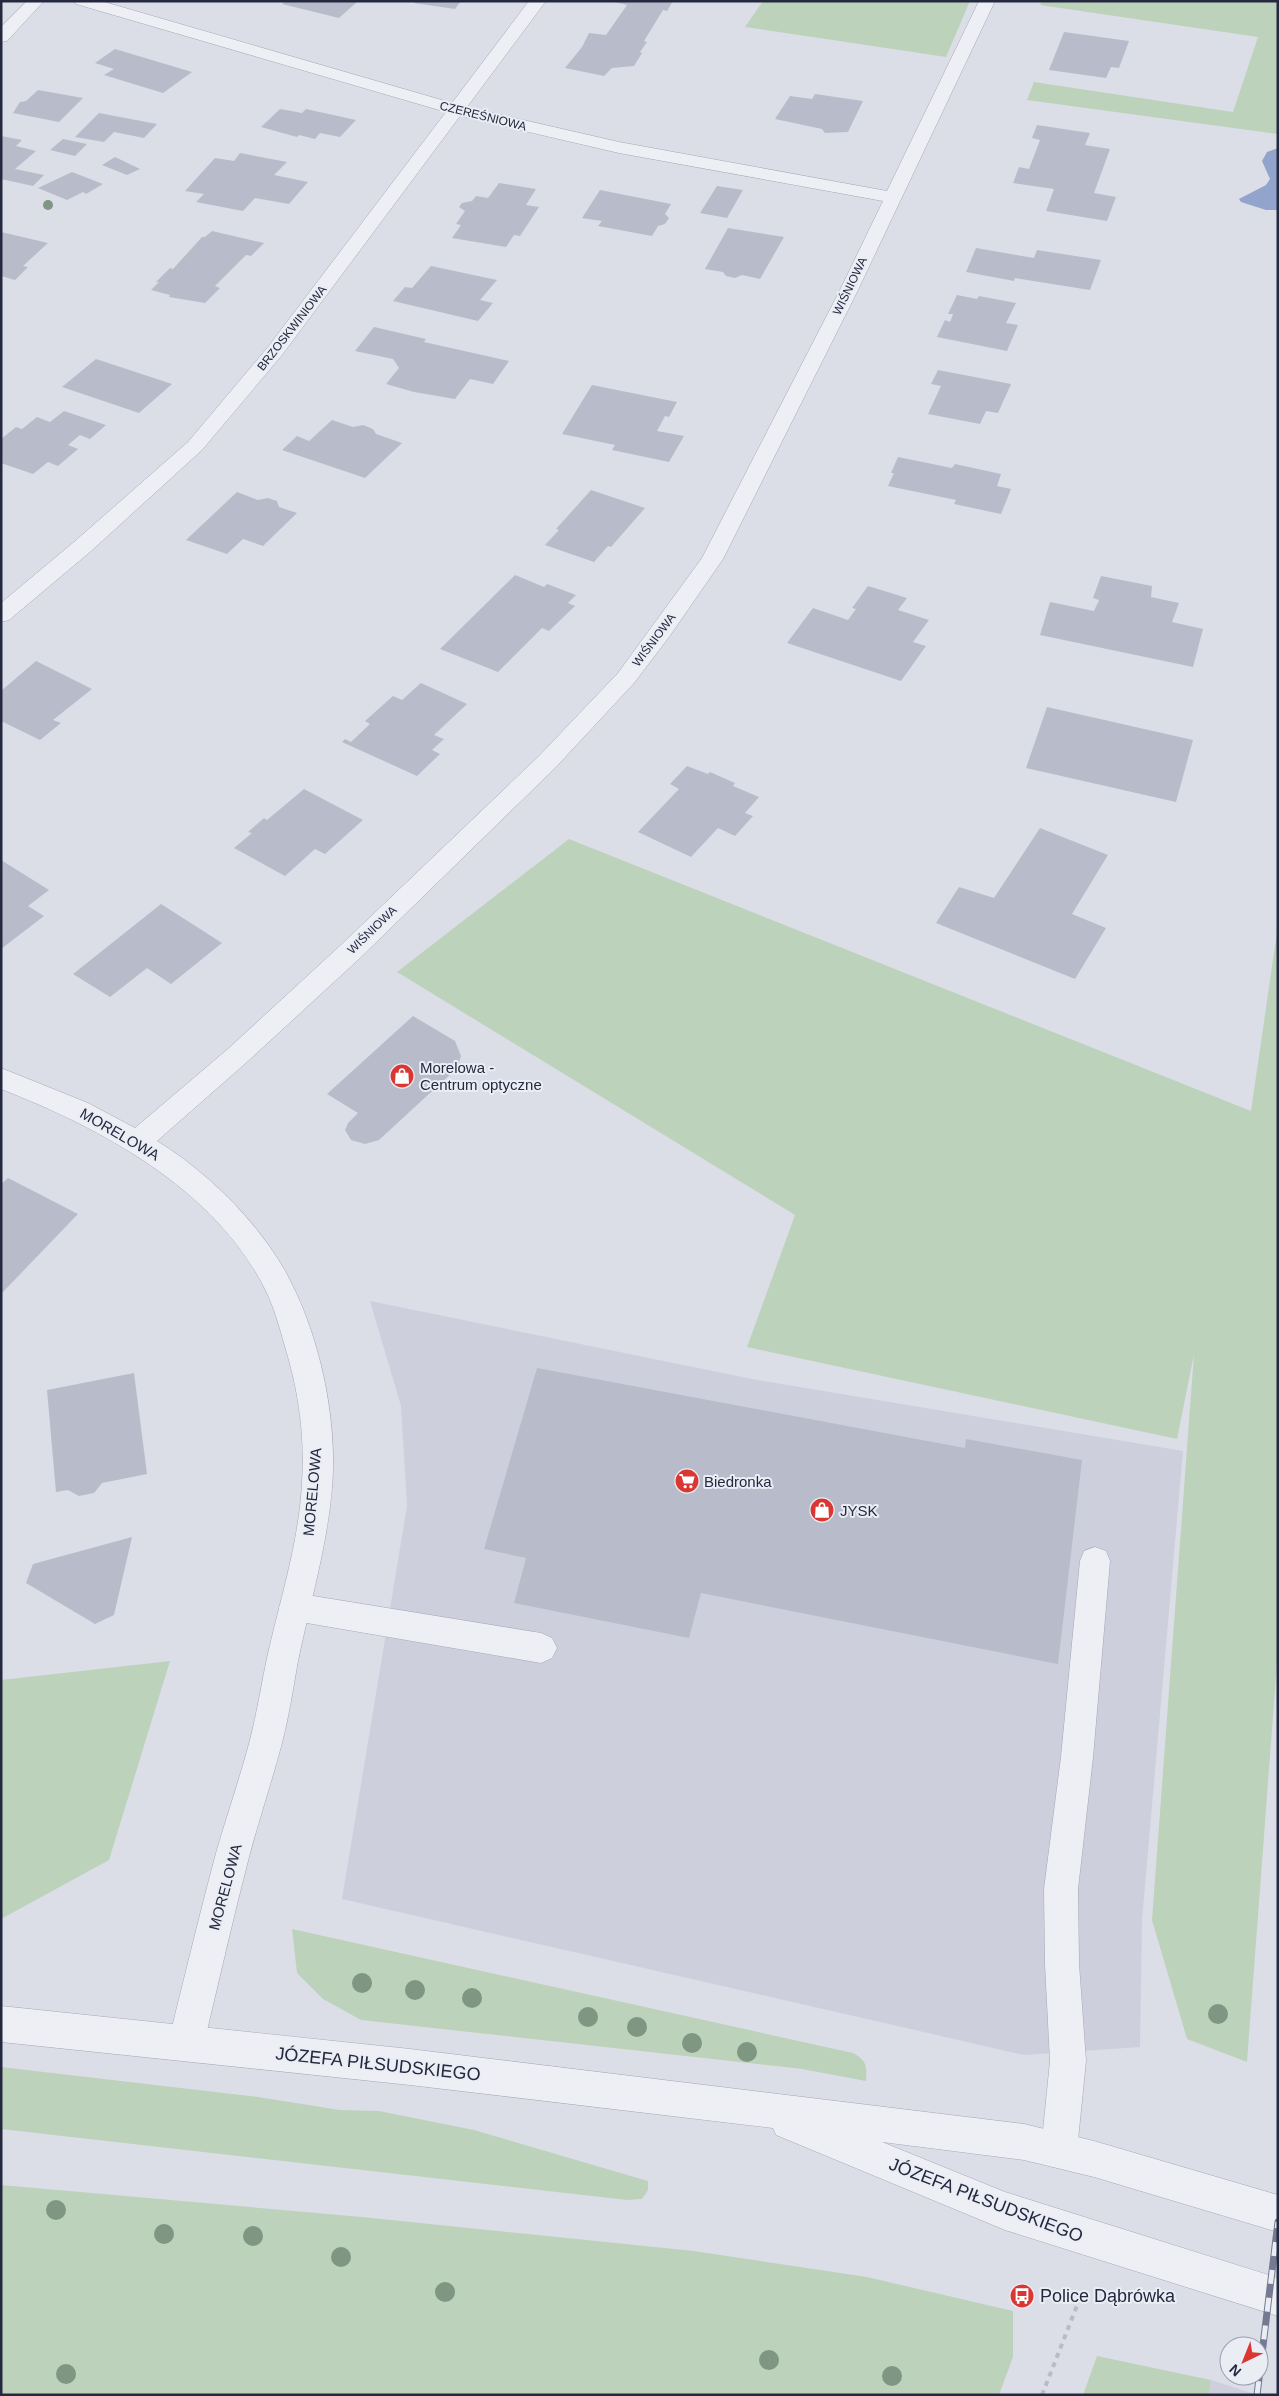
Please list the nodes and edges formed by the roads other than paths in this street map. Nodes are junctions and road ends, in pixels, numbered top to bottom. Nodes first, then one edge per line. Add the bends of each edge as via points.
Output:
1 (36, 1) edge
2 (82, 1) edge
3 (538, 1) edge
4 (986, 1) edge
5 (1, 37) edge
6 (458, 110) junction
7 (892, 197) junction
8 (1, 615) edge
9 (1, 1078) edge
10 (138, 1142) junction
11 (1095, 1560) dead end
12 (295, 1607) junction
13 (541, 1648) dead end
14 (1, 2024) edge
15 (186, 2043) junction
16 (755, 2108) junction
17 (1059, 2150) junction
18 (1278, 2214) edge
19 (1278, 2297) edge

1 - 5 street
2 - 6 street, CZEREŚNIOWA
3 - 6 street, BRZOSKWINIOWA
4 - 7 street, WIŚNIOWA
6 - 7 street, CZEREŚNIOWA via 646,154
6 - 8 street, BRZOSKWINIOWA via 276,351 195,446
7 - 10 street, WIŚNIOWA via 849,290 712,559 626,678 547,762 351,951
9 - 10 street, MORELOWA via 95,1117
10 - 12 street, MORELOWA via 208,1195 244,1233 271,1272 292,1321 306,1367 316,1420 318,1464 313,1516
11 - 17 street via 1077,1757 1060,1889 1068,2061
12 - 13 street
12 - 15 street, MORELOWA via 267,1738 228,1870
14 - 15 street, JÓZEFA PIŁSUDSKIEGO
15 - 16 street, JÓZEFA PIŁSUDSKIEGO
16 - 17 street, JÓZEFA PIŁSUDSKIEGO via 1024,2142
16 - 19 street, JÓZEFA PIŁSUDSKIEGO via 1005,2211
17 - 18 street, JÓZEFA PIŁSUDSKIEGO

